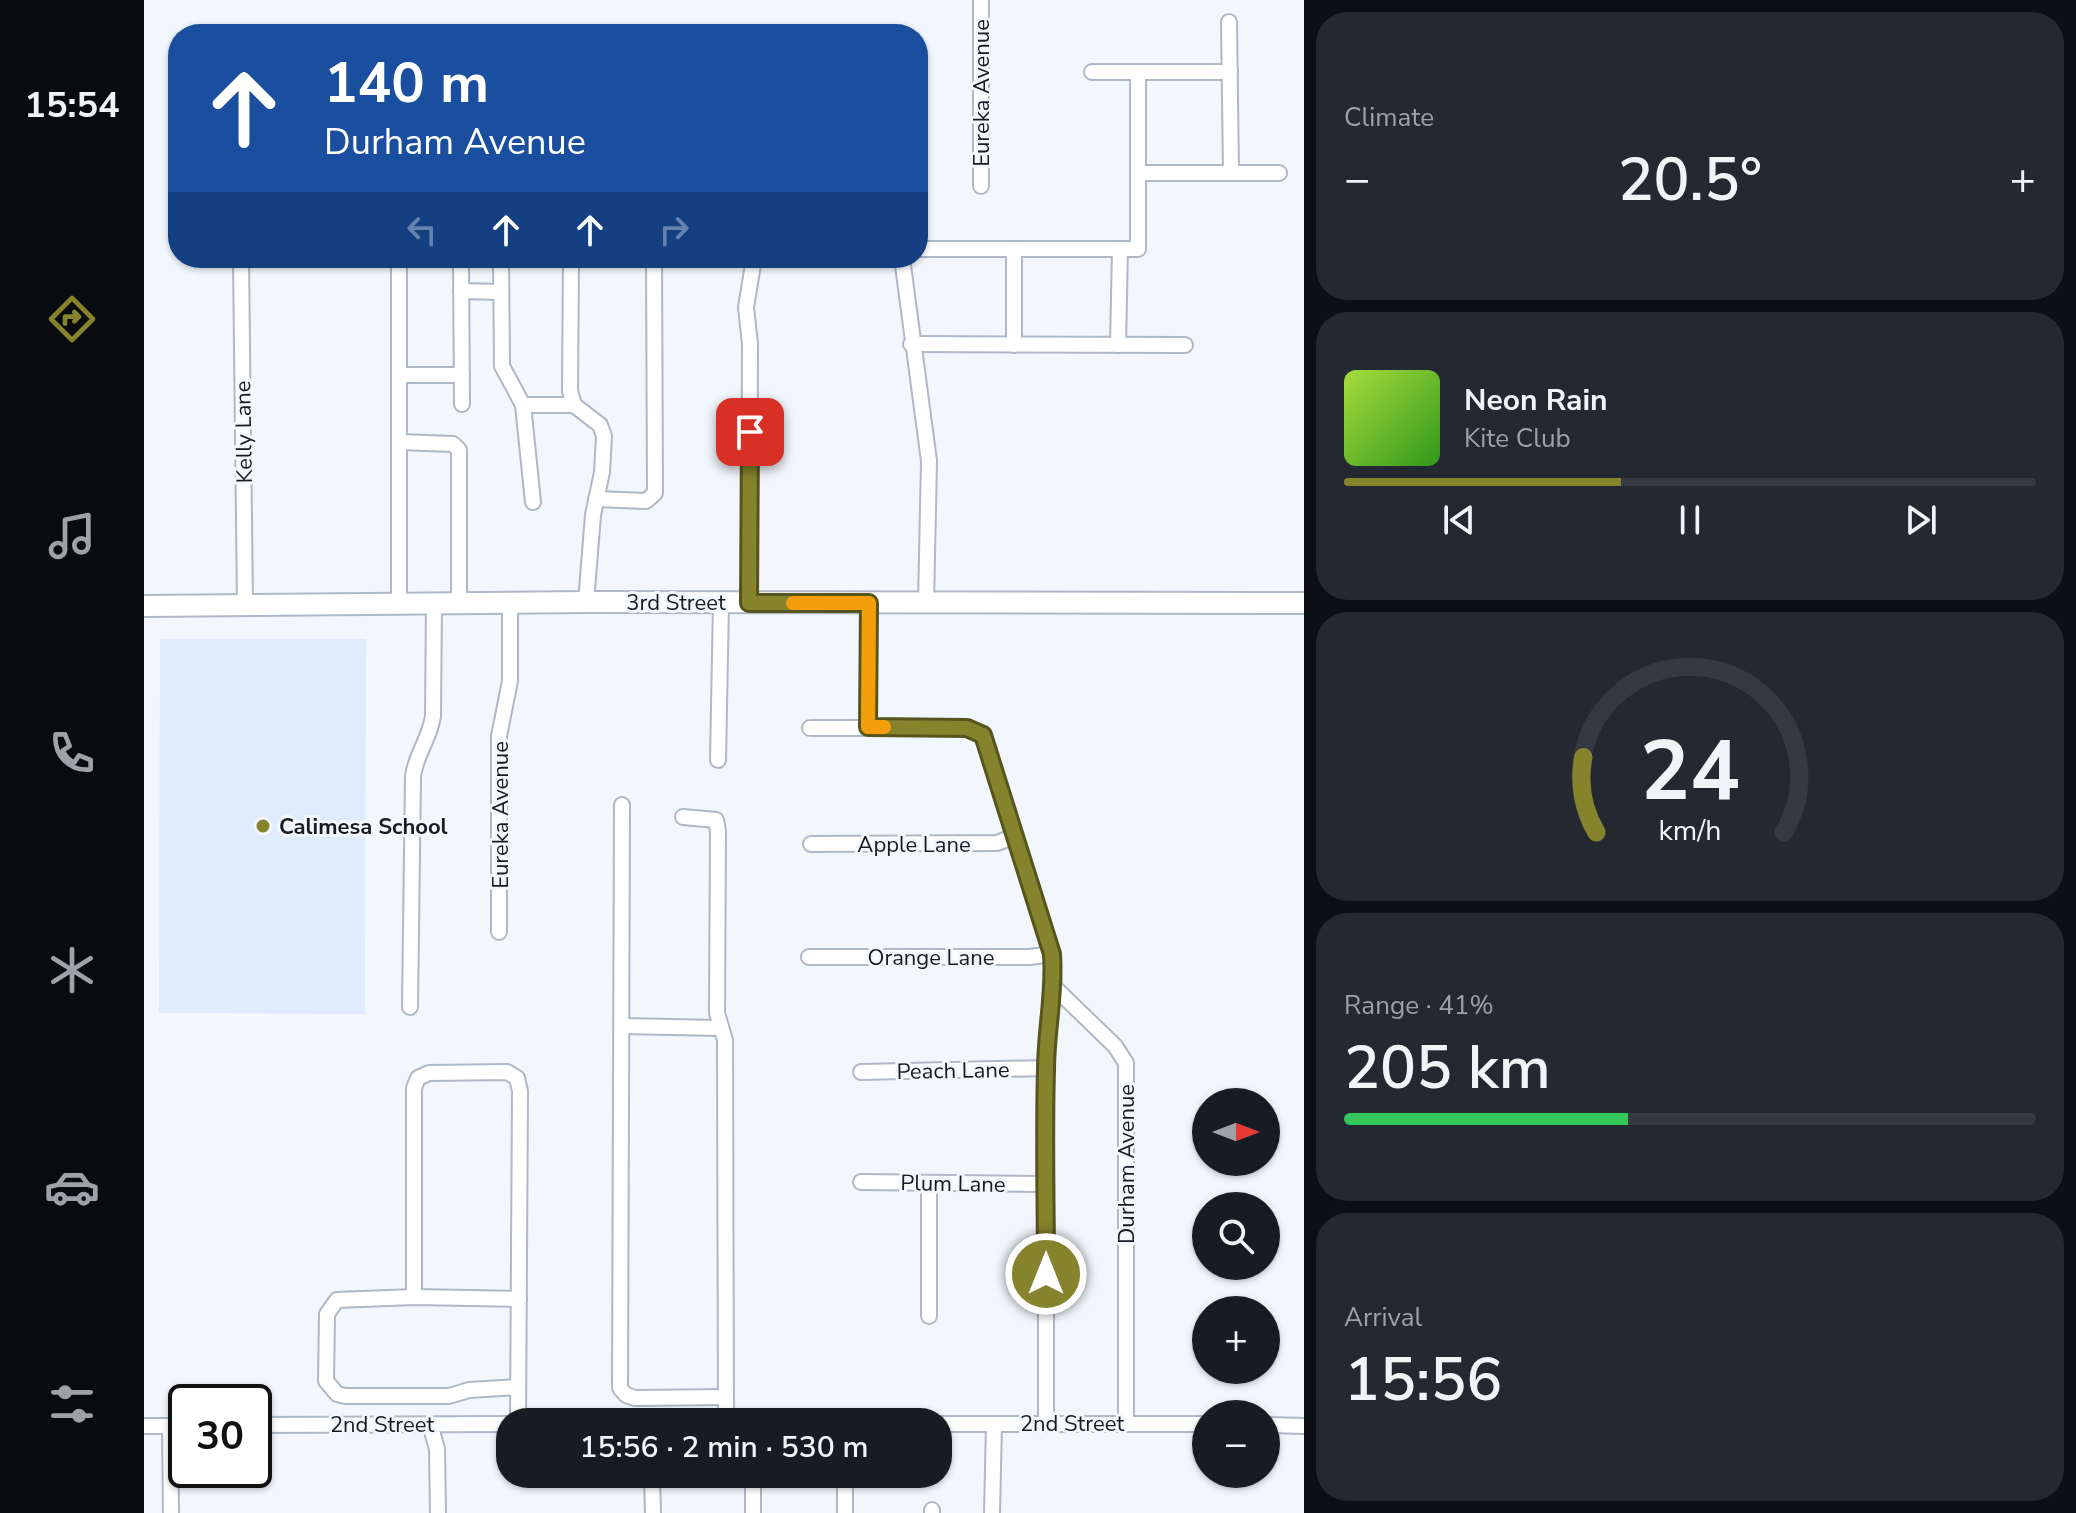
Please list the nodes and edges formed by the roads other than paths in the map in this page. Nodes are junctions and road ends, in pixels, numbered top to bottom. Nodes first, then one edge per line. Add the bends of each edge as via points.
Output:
1 (981, 0) edge
2 (1229, 22) dead end
3 (1092, 72) dead end
4 (1138, 72) junction
5 (1230, 72) junction
6 (1138, 173) junction
7 (1231, 173) junction
8 (1279, 173) dead end
9 (981, 186) dead end
10 (928, 249) edge
11 (1014, 249) junction
12 (1120, 249) junction
13 (241, 268) edge
14 (399, 268) edge
15 (461, 268) edge
16 (501, 268) edge
17 (571, 268) edge
18 (654, 268) edge
19 (752, 268) edge
20 (903, 268) edge
21 (461, 291) junction
22 (501, 292) junction
23 (911, 344) junction
24 (1014, 345) junction
25 (1118, 345) junction
26 (1185, 345) dead end
27 (399, 375) junction
28 (462, 375) junction
29 (462, 404) dead end
30 (523, 405) junction
31 (574, 405) junction
32 (399, 442) junction
33 (596, 499) junction
34 (533, 502) dead end
35 (586, 602) junction
36 (434, 603) junction
37 (459, 603) junction
38 (510, 603) junction
39 (721, 603) junction
40 (749, 603) junction
41 (869, 603) junction
42 (926, 603) junction
43 (1304, 603) edge
44 (399, 604) junction
45 (144, 606) edge
46 (245, 606) junction
47 (868, 727) junction
48 (810, 728) dead end
49 (718, 760) dead end
50 (622, 805) dead end
51 (683, 817) dead end
52 (1015, 836) junction
53 (811, 844) dead end
54 (499, 932) dead end
55 (1052, 954) junction
56 (809, 957) dead end
57 (1054, 987) junction
58 (410, 1007) dead end
59 (622, 1026) junction
60 (720, 1028) junction
61 (1046, 1068) junction
62 (861, 1072) dead end
63 (861, 1182) dead end
64 (929, 1183) junction
65 (1046, 1184) junction
66 (414, 1297) junction
67 (519, 1299) junction
68 (929, 1316) dead end
69 (518, 1387) junction
70 (726, 1397) junction
71 (518, 1408) edge
72 (726, 1408) edge
73 (1126, 1423) junction
74 (430, 1424) junction
75 (496, 1424) edge
76 (952, 1424) edge
77 (994, 1424) junction
78 (1046, 1424) junction
79 (1192, 1424) edge
80 (272, 1425) edge
81 (1280, 1425) edge
82 (144, 1426) edge
83 (168, 1426) edge
84 (1304, 1426) edge
85 (171, 1488) edge
86 (652, 1488) edge
87 (753, 1488) edge
88 (845, 1488) edge
89 (171, 1513) edge
90 (438, 1513) edge
91 (653, 1513) edge
92 (753, 1513) edge
93 (845, 1513) edge
94 (992, 1513) edge

1 - 9 street, Eureka Avenue
2 - 5 street
3 - 4 street
4 - 5 street
4 - 6 street
5 - 7 street
6 - 7 street
6 - 12 street via 1138,249
7 - 8 street
10 - 11 street
11 - 12 street
11 - 24 street
12 - 25 street
13 - 46 street, Kelly Lane
14 - 27 street
15 - 21 street
16 - 22 street
17 - 31 street
18 - 33 street via 655,493 646,501
19 - 40 street via 746,307
20 - 23 street
21 - 22 street
21 - 28 street
22 - 30 street via 502,366
23 - 24 street
23 - 42 street via 929,461
24 - 25 street
25 - 26 street
27 - 28 street
27 - 32 street
28 - 29 street
30 - 31 street
30 - 34 street
31 - 33 street via 600,425 604,436
32 - 37 street via 453,444 459,450
32 - 44 street
33 - 35 street
35 - 38 street, 3rd Street
35 - 39 street, 3rd Street
36 - 37 street, 3rd Street
36 - 44 street, 3rd Street
36 - 58 street via 433,716 413,776
37 - 38 street, 3rd Street
38 - 54 street, Eureka Avenue via 510,681 499,736
39 - 40 street, 3rd Street
39 - 49 street
40 - 41 street, 3rd Street
41 - 42 street, 3rd Street
41 - 47 street
42 - 43 street, 3rd Street
44 - 46 street, 3rd Street
45 - 46 street, 3rd Street
47 - 48 street
47 - 52 street via 967,728 983,735
50 - 59 street
51 - 60 street via 716,820 718,831
52 - 53 street, Apple Lane via 997,843
52 - 55 street
55 - 56 street, Orange Lane
55 - 57 street
57 - 61 street
57 - 73 street, Durham Avenue via 1126,1063
59 - 60 street
59 - 70 street via 620,1388 635,1398
60 - 70 street via 725,1040
61 - 62 street, Peach Lane
61 - 65 street
63 - 64 street, Plum Lane
64 - 65 street, Plum Lane
64 - 68 street
65 - 78 street
66 - 67 street
66 - 67 street via 418,1078 429,1073 507,1072 517,1078 520,1091
66 - 69 street via 337,1300 332,1305 326,1354 330,1389 345,1396 449,1396
67 - 69 street
69 - 71 street
70 - 72 street
73 - 78 street, 2nd Street
73 - 79 street, 2nd Street
74 - 75 street, 2nd Street
74 - 80 street, 2nd Street
74 - 90 street via 437,1449
76 - 77 street, 2nd Street
77 - 78 street, 2nd Street
77 - 94 street
81 - 84 street
82 - 83 street
85 - 89 street
86 - 91 street
87 - 92 street
88 - 93 street

